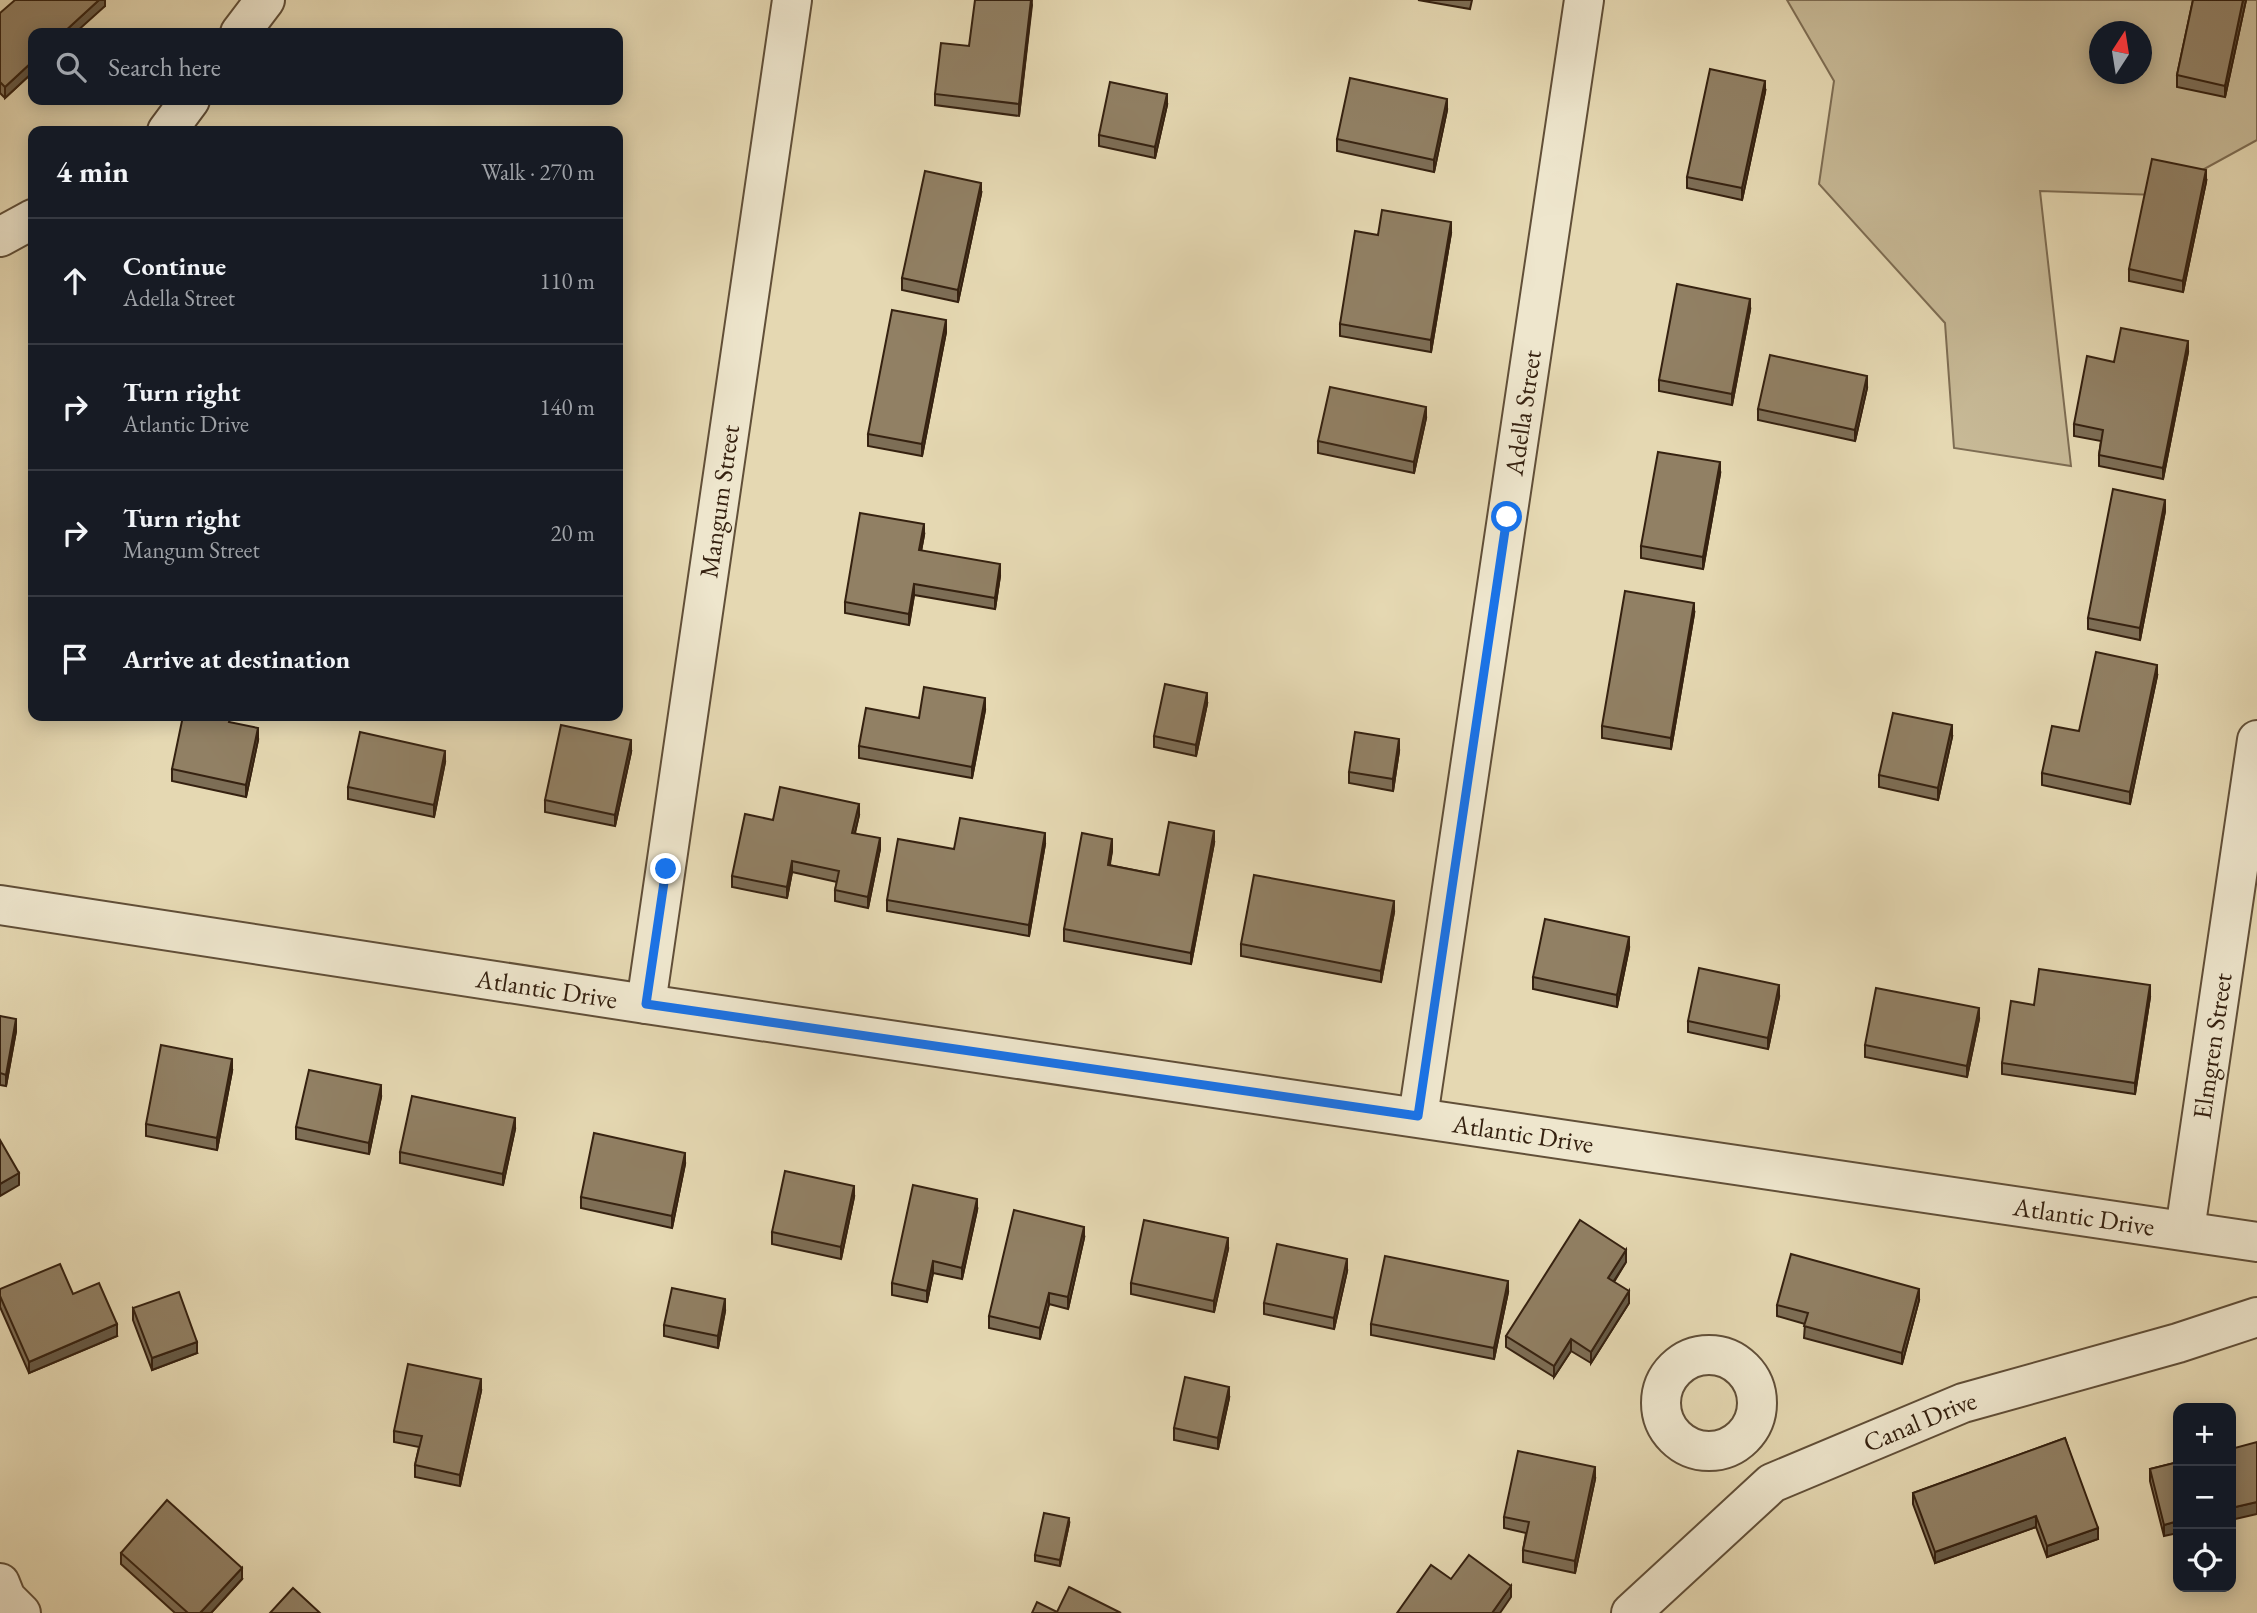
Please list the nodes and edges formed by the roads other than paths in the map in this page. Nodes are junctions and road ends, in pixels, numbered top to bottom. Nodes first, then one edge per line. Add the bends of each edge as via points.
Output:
1 (265, 0) edge
2 (792, 0) edge
3 (1584, 0) edge
4 (244, 28) edge
5 (186, 105) edge
6 (171, 126) edge
7 (28, 222) edge
8 (0, 237) edge
9 (2257, 740) edge
10 (0, 905) edge
11 (646, 1004) junction
12 (1418, 1116) junction
13 (2185, 1230) junction
14 (2257, 1242) edge
15 (2257, 1317) edge
16 (1737, 1443) dead end
17 (1772, 1483) junction
18 (1631, 1613) edge

1 - 4 street
2 - 11 street, Mangum Street
3 - 12 street, Adella Street
5 - 6 street
7 - 8 street
9 - 13 street, Elmgren Street
10 - 11 street, Atlantic Drive
11 - 12 street, Atlantic Drive
12 - 13 street, Atlantic Drive
13 - 14 street, Atlantic Drive
15 - 17 street, Canal Drive via 1963,1403
16 - 17 street
17 - 18 street, Canal Drive

